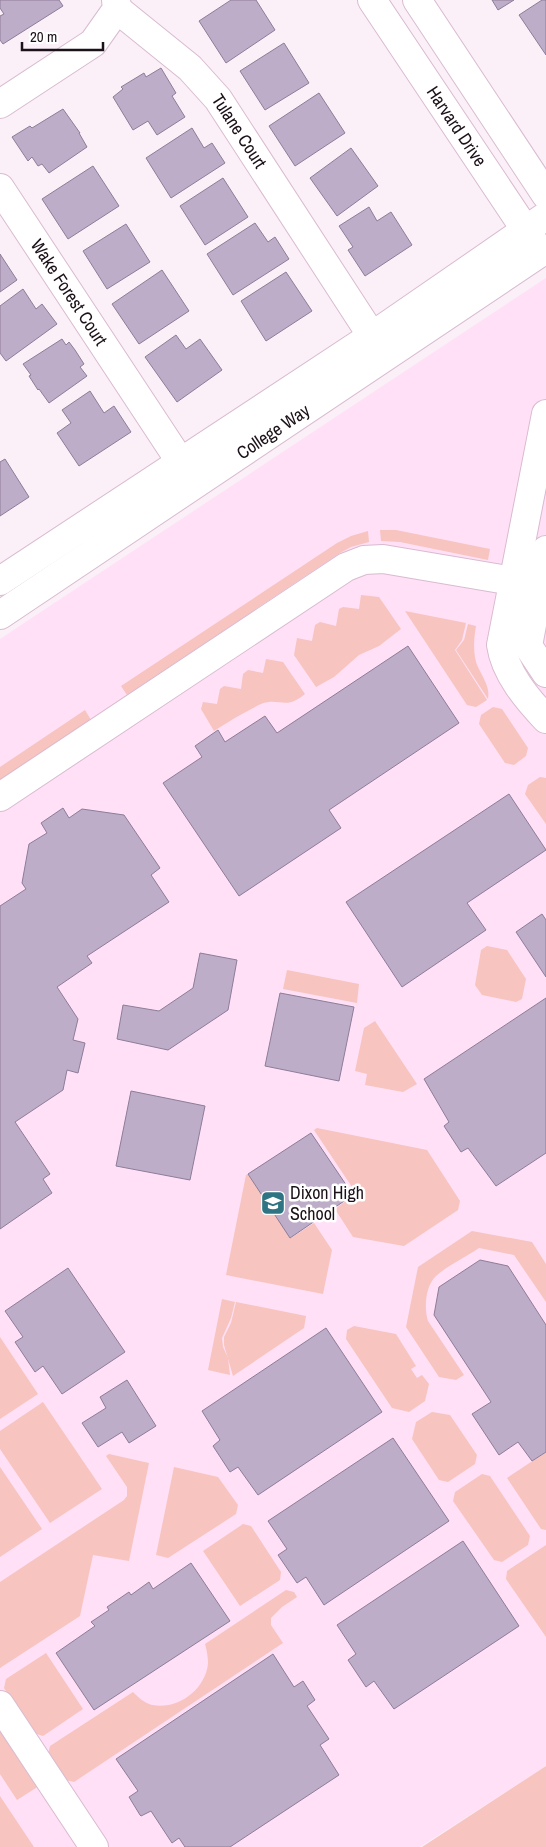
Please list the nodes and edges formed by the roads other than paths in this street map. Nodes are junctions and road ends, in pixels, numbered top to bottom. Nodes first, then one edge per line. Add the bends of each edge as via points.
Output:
1 (372, 0) edge
2 (417, 0) edge
3 (117, 5) edge
4 (0, 104) edge
5 (0, 188) edge
6 (546, 196) edge
7 (536, 223) edge
8 (544, 256) edge
9 (372, 336) junction
10 (546, 414) edge
11 (180, 461) junction
12 (546, 550) edge
13 (0, 581) edge
14 (513, 581) junction
15 (0, 615) edge
16 (546, 673) edge
17 (546, 719) edge
18 (0, 797) edge
19 (0, 1705) edge
20 (94, 1847) edge

1 - 7 street, Harvard Drive
2 - 6 street
3 - 4 street via 93,43
3 - 9 street, Tulane Court via 190,68 218,99
5 - 11 street, Wake Forest Court
7 - 8 street, Harvard Drive
7 - 9 street, College Way
8 - 15 street, College Way
9 - 11 street, College Way
10 - 14 street
11 - 13 street, College Way
12 - 16 street via 528,646
14 - 17 street via 501,645 503,655 515,678
14 - 18 street via 383,559 364,560 346,567
19 - 20 street

